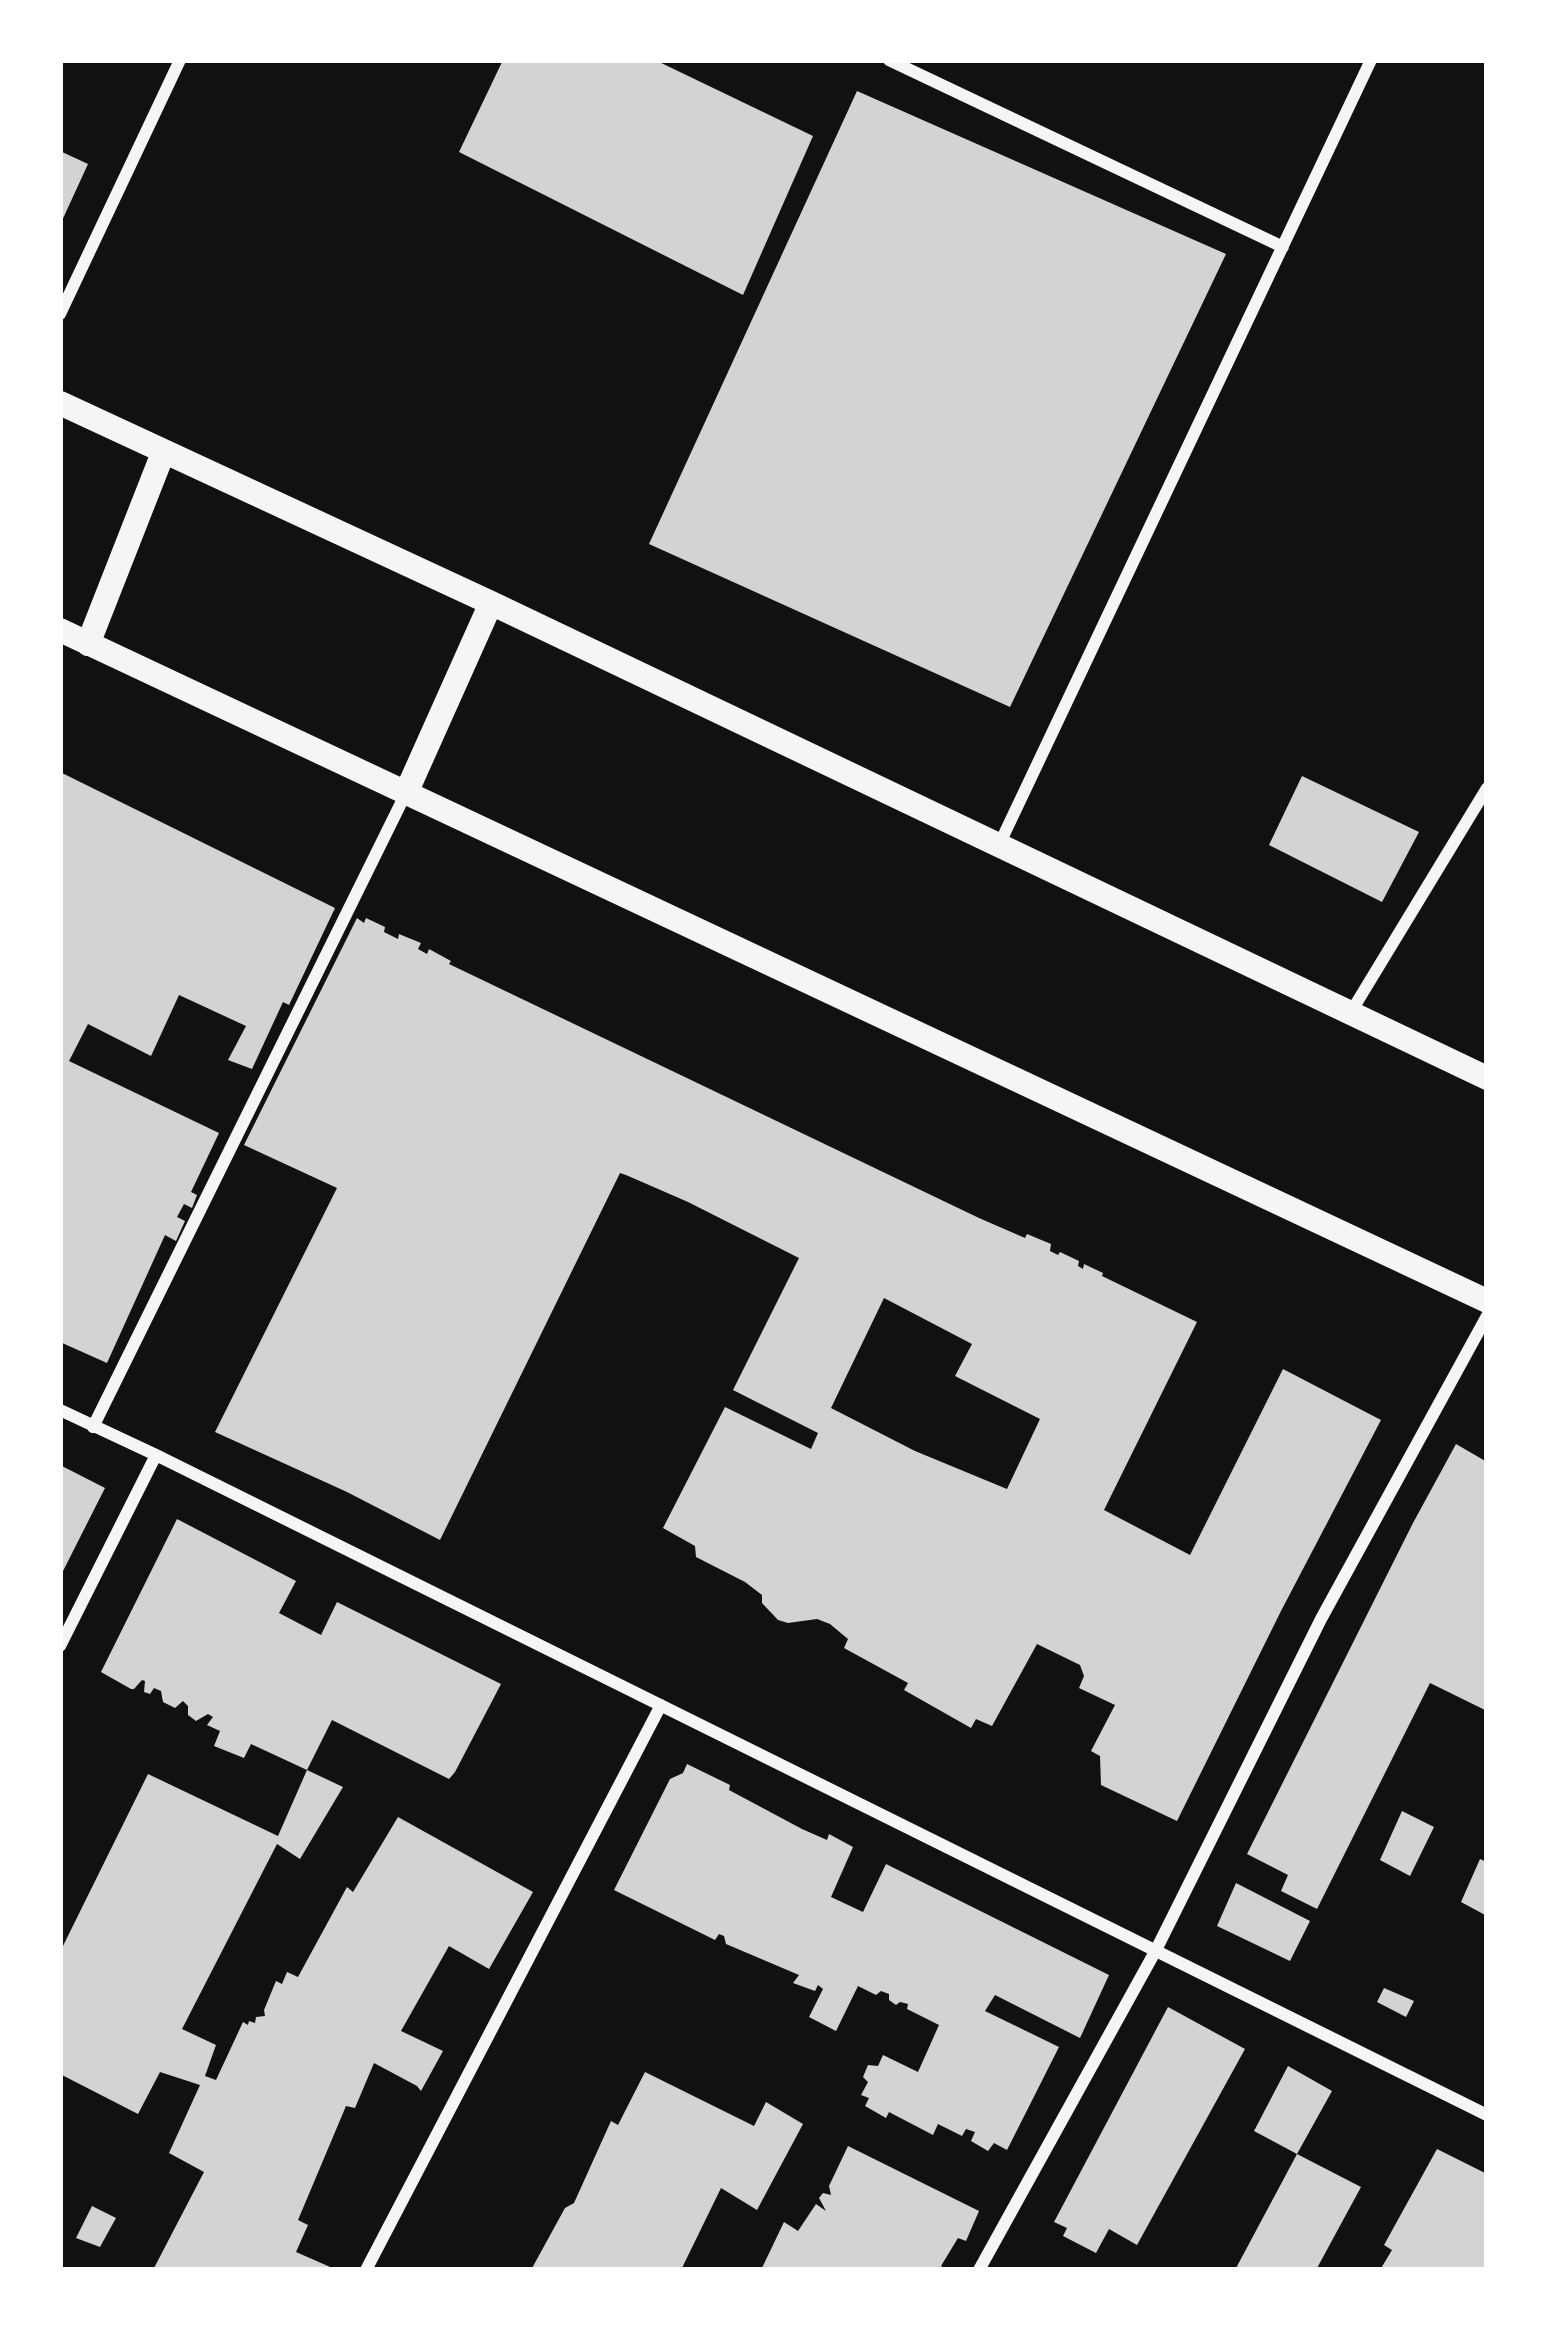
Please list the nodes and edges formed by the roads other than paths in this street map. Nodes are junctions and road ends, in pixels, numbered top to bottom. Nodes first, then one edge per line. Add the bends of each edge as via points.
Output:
1 (180, 60) edge
2 (889, 60) edge
3 (1371, 60) edge
4 (1283, 247) junction
5 (60, 314) edge
6 (60, 403) edge
7 (163, 453) junction
8 (491, 603) junction
9 (60, 630) edge
10 (88, 644) junction
11 (1487, 788) edge
12 (406, 794) junction
13 (998, 846) junction
14 (1351, 1013) junction
15 (1487, 1078) edge
16 (1487, 1301) edge
17 (1487, 1316) edge
18 (60, 1410) edge
19 (93, 1427) junction
20 (156, 1455) junction
21 (60, 1646) edge
22 (661, 1706) junction
23 (1156, 1950) junction
24 (1487, 2115) edge
25 (366, 2270) edge
26 (979, 2270) edge

1 - 5 street
2 - 4 street
3 - 4 street
4 - 13 street
6 - 7 main road
7 - 8 main road
7 - 10 main road
8 - 12 main road
8 - 13 main road
9 - 10 main road
10 - 12 main road
11 - 14 street
12 - 16 main road
12 - 19 street
13 - 14 main road
14 - 15 main road
17 - 23 street via 1321,1619
18 - 19 street
19 - 20 street
20 - 21 street
20 - 22 street
22 - 23 street
22 - 25 street
23 - 24 street
23 - 26 street

